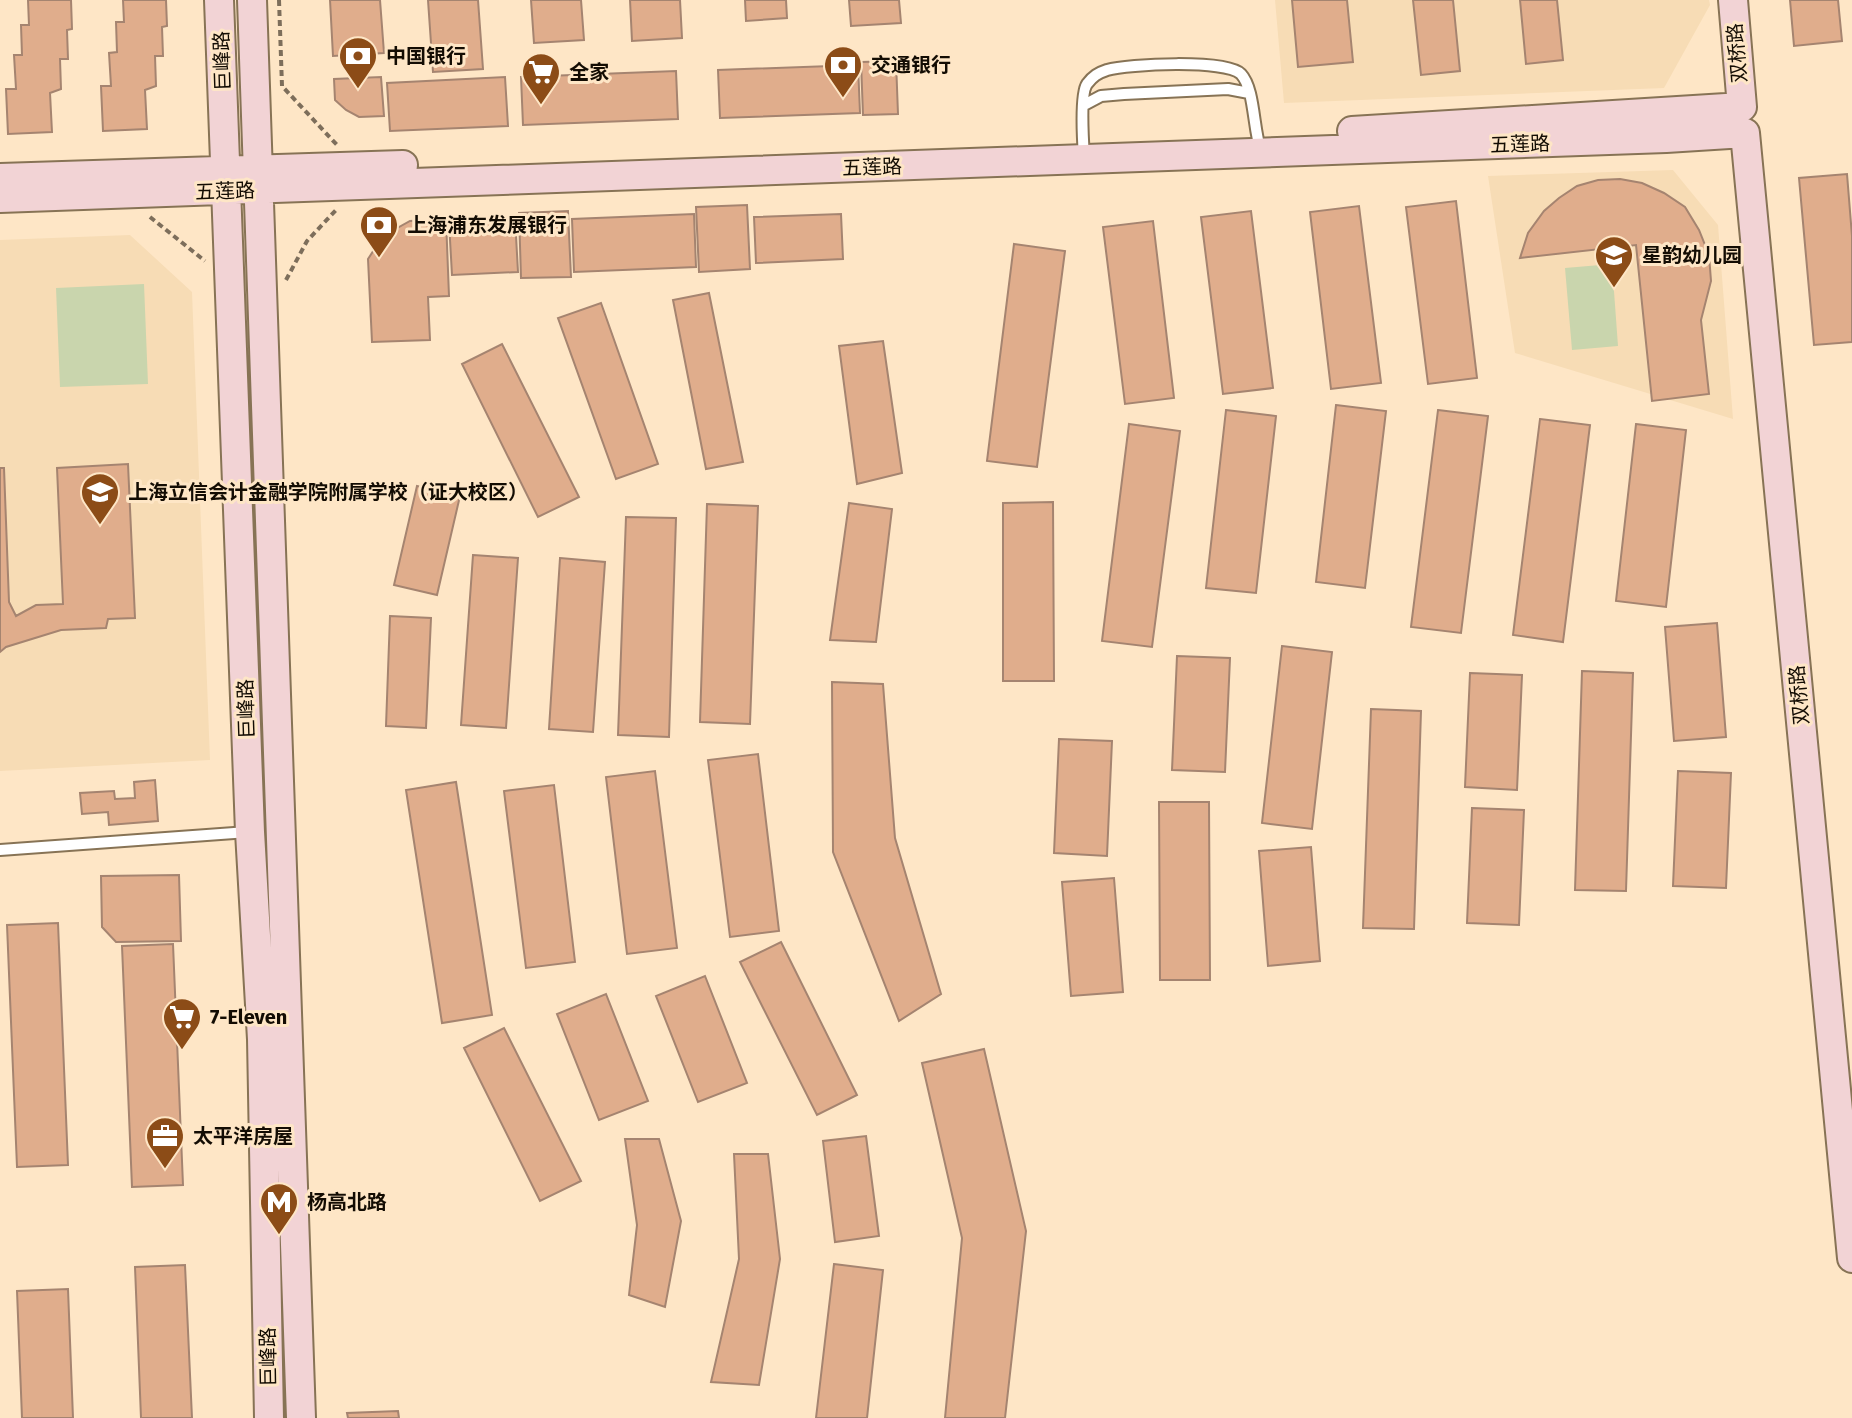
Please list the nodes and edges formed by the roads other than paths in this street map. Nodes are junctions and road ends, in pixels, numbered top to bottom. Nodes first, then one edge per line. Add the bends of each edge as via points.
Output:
1 (219, 0) edge
2 (252, 0) edge
3 (1733, 0) edge
4 (1249, 93) junction
5 (1084, 105) junction
6 (1744, 120) junction
7 (1259, 145) junction
8 (1083, 152) junction
9 (0, 178) edge
10 (257, 179) junction
11 (226, 180) junction
12 (0, 198) edge
13 (250, 832) junction
14 (0, 850) edge
15 (1852, 1258) edge
16 (269, 1418) edge
17 (301, 1418) edge

1 - 11 street, 巨峰路
2 - 10 street, 巨峰路
3 - 6 street, 双桥路
4 - 5 lane via 1228,89 1124,94 1101,96
4 - 5 lane via 1234,69 1119,67 1096,74 1084,87
4 - 7 lane
5 - 8 lane
6 - 7 street, 五莲路 via 1666,138
6 - 15 street, 双桥路
7 - 8 street, 五莲路
8 - 10 street, 五莲路
8 - 10 street, 五莲路 via 961,150 359,166
9 - 11 street, 五莲路
10 - 11 street, 五莲路
10 - 17 street, 巨峰路
11 - 12 street, 五莲路
11 - 13 street, 巨峰路
13 - 14 lane
13 - 16 street, 巨峰路 via 262,1039

